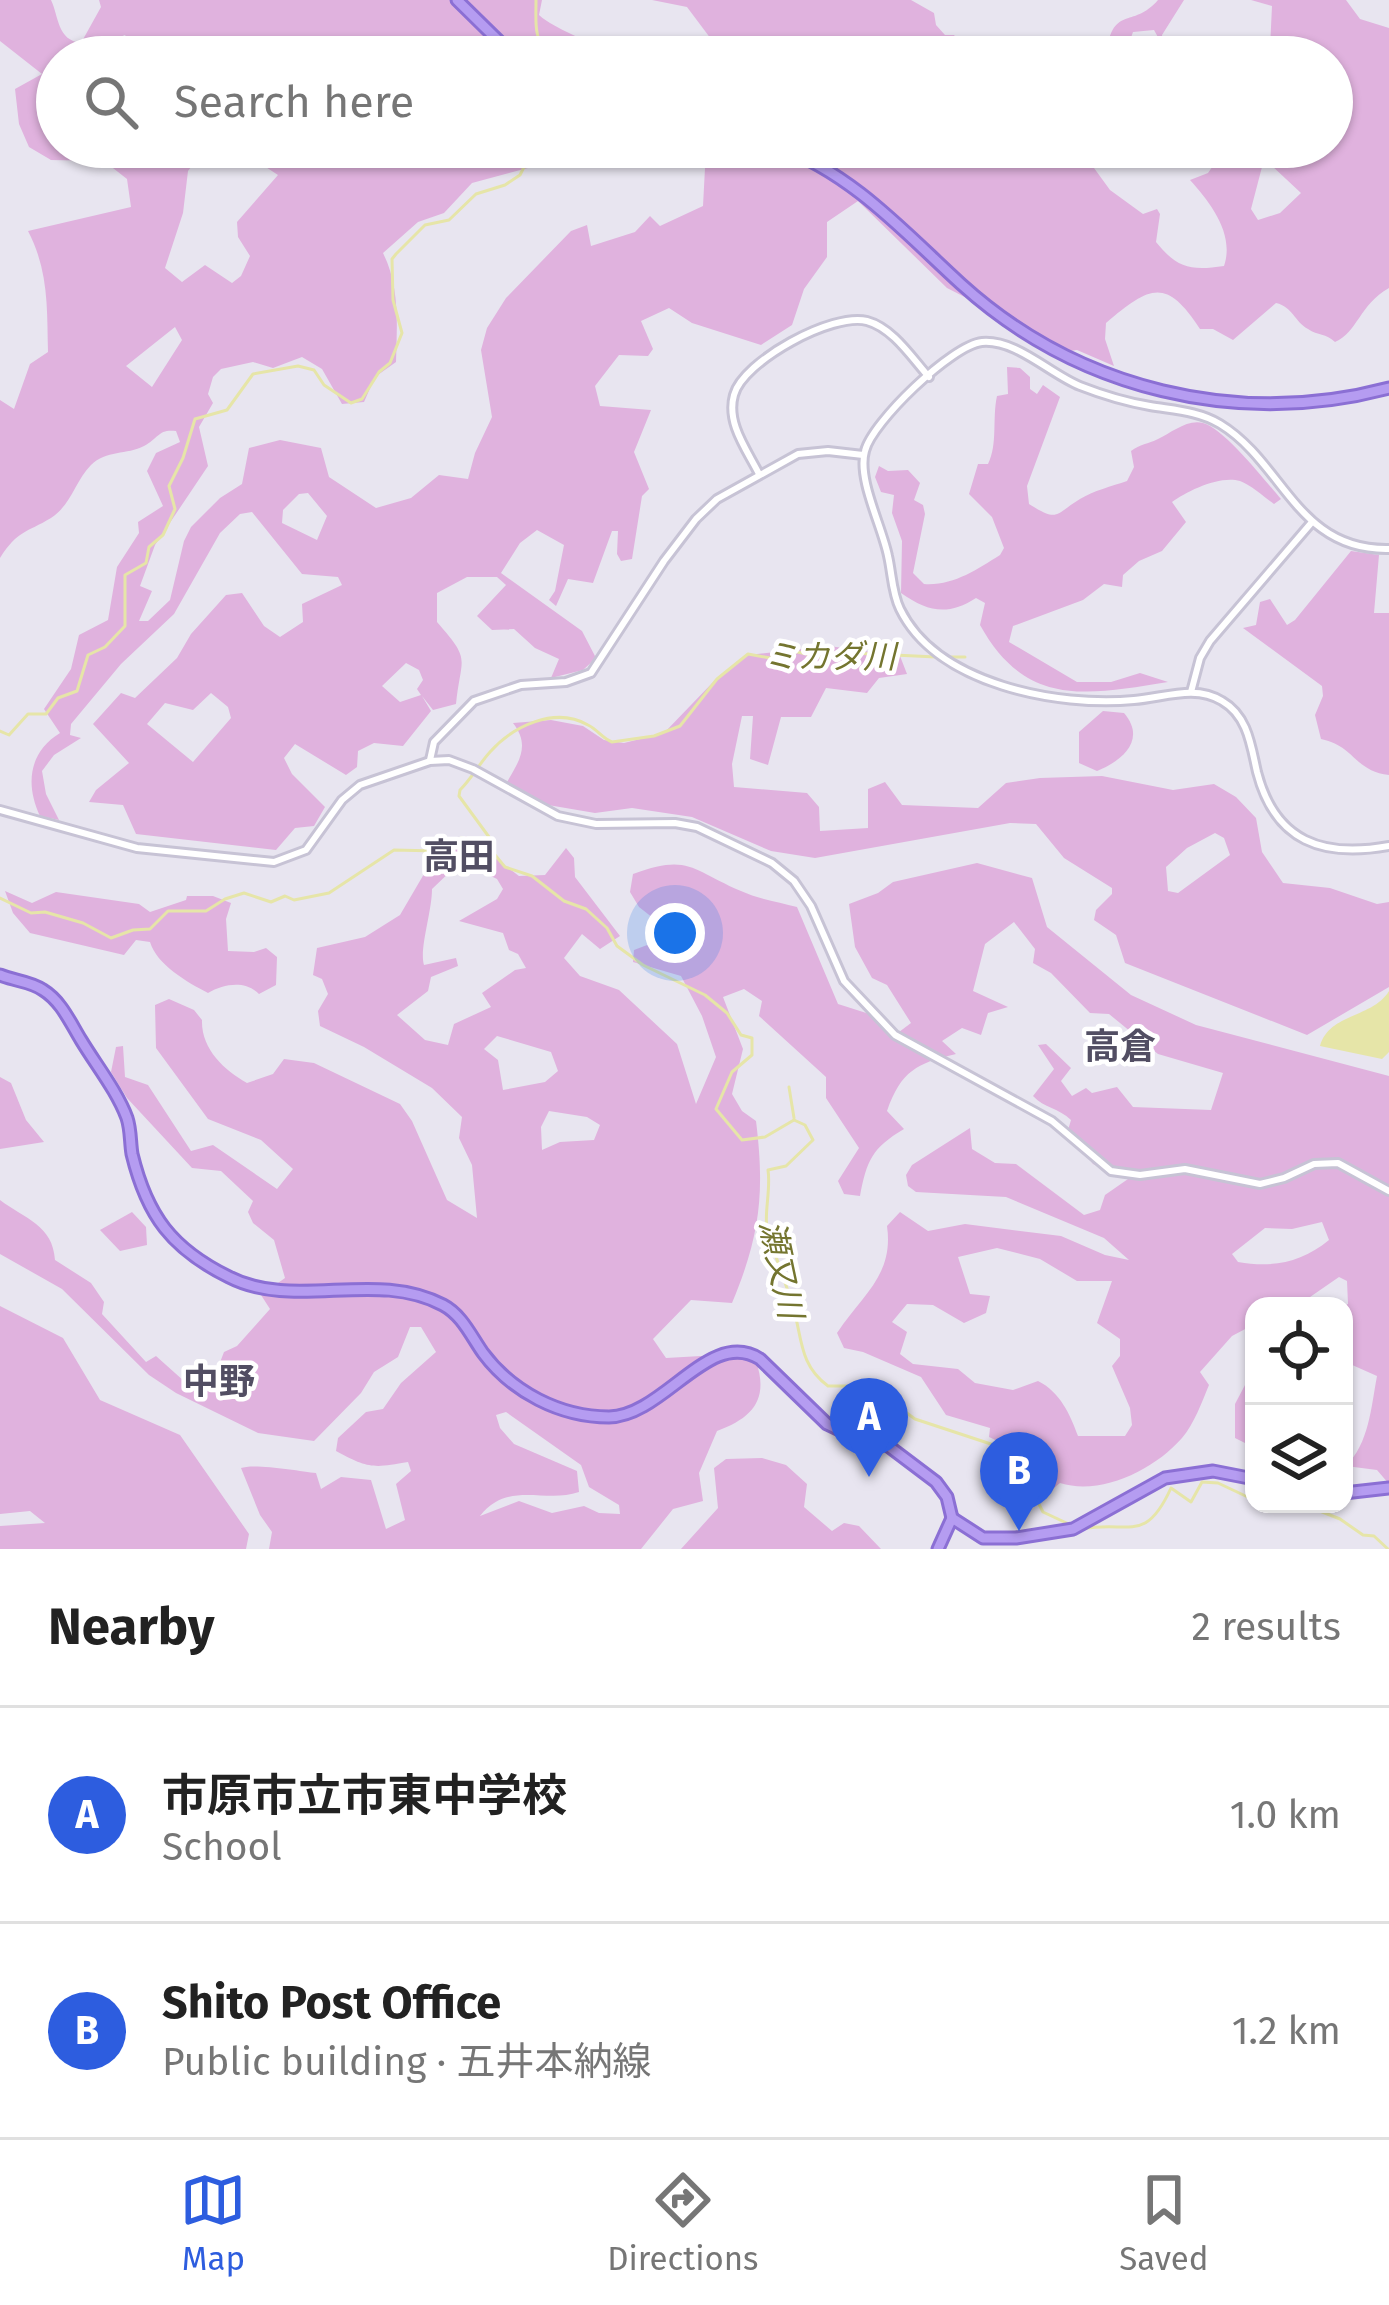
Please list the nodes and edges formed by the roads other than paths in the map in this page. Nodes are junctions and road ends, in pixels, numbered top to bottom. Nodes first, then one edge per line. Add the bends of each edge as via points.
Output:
1 (458, 0) edge
2 (494, 36) edge
3 (819, 168) edge
4 (929, 377) junction
5 (1389, 388) edge
6 (863, 455) junction
7 (759, 474) junction
8 (1312, 522) junction
9 (1389, 549) edge
10 (1191, 692) junction
11 (430, 760) junction
12 (0, 810) edge
13 (1389, 846) edge
14 (0, 975) edge
15 (1389, 1191) edge
16 (1245, 1477) edge
17 (1389, 1488) edge
18 (1353, 1492) edge
19 (952, 1518) junction
20 (938, 1549) edge

1 - 2 main road
3 - 5 main road via 1024,333 1096,370 1209,400 1274,404
4 - 6 street via 874,429
4 - 7 street via 868,321 840,320 753,366 734,395 735,428
4 - 8 street via 959,350 1000,344 1085,388 1208,418 1231,432
6 - 7 street via 813,452
6 - 10 street via 898,605 956,667 985,681 1077,699
7 - 11 street via 696,519 591,673 474,700 434,742
8 - 9 street via 1354,545
8 - 10 street via 1210,641
10 - 13 street via 1222,700 1240,717 1268,804 1295,834 1338,851
11 - 12 street via 360,785 306,850 274,862 137,848
11 - 15 street via 465,765 558,816 697,827 772,863 803,892 844,981 895,1035 1052,1121 1112,1171 1185,1169 1260,1184 1338,1163
14 - 19 main road via 57,1001 123,1108 151,1213 184,1250 225,1276 270,1289 385,1288 425,1297 454,1312 525,1392 585,1415 638,1411 717,1355 748,1351 827,1424 885,1443 936,1482
16 - 19 main road via 1213,1471 1165,1478 1073,1529 1016,1538 983,1538
17 - 18 main road
19 - 20 main road

